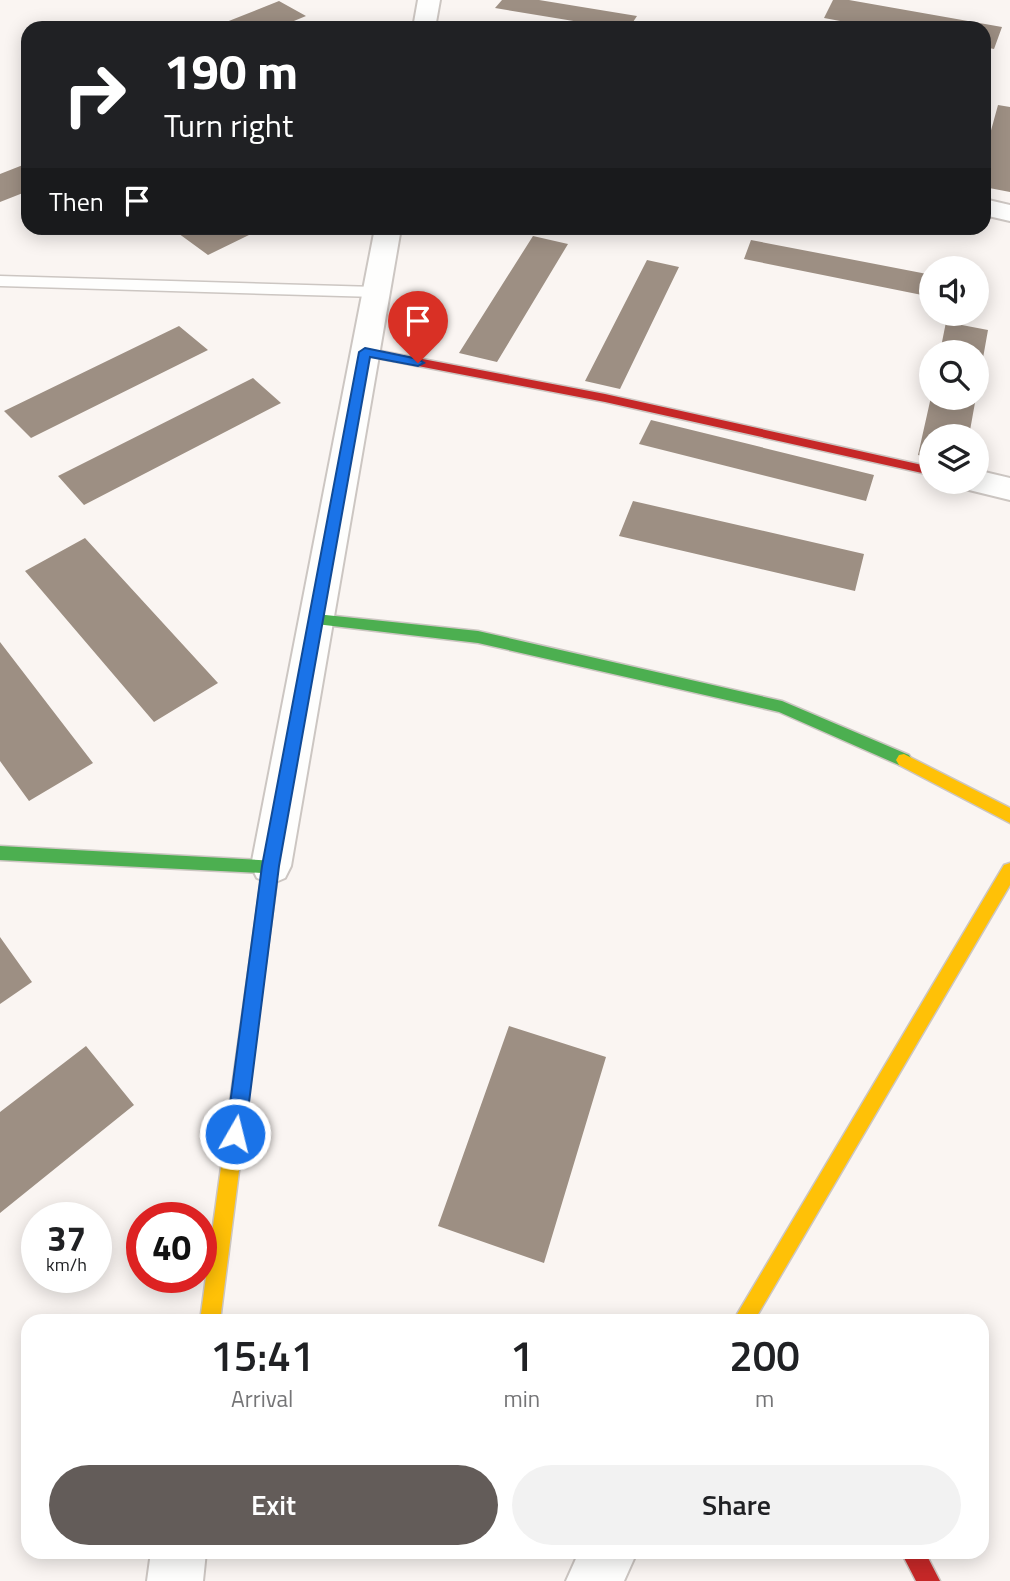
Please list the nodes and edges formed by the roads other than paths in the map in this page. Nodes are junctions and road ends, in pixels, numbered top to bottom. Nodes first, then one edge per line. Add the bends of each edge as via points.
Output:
1 (429, 0) edge
2 (425, 21) edge
3 (991, 209) edge
4 (1010, 213) edge
5 (387, 235) edge
6 (0, 281) edge
7 (376, 292) junction
8 (365, 352) junction
9 (919, 468) edge
10 (989, 484) edge
11 (1010, 489) edge
12 (316, 619) junction
13 (1010, 816) edge
14 (0, 853) edge
15 (271, 866) junction
16 (1010, 870) edge
17 (758, 1296) junction
18 (768, 1313) dead end
19 (211, 1314) edge
20 (747, 1314) edge
21 (178, 1559) edge
22 (606, 1559) edge
23 (916, 1559) edge
24 (176, 1581) edge
25 (594, 1581) edge
26 (929, 1581) edge

1 - 2 street
3 - 4 street
5 - 7 street
6 - 7 lane
7 - 8 street
8 - 9 street via 605,398
8 - 12 street
10 - 11 street
12 - 13 street via 478,637 782,707 890,753
12 - 15 street
14 - 15 street
15 - 19 street
16 - 17 street
17 - 18 street
17 - 20 street
21 - 24 street
22 - 25 street
23 - 26 street

